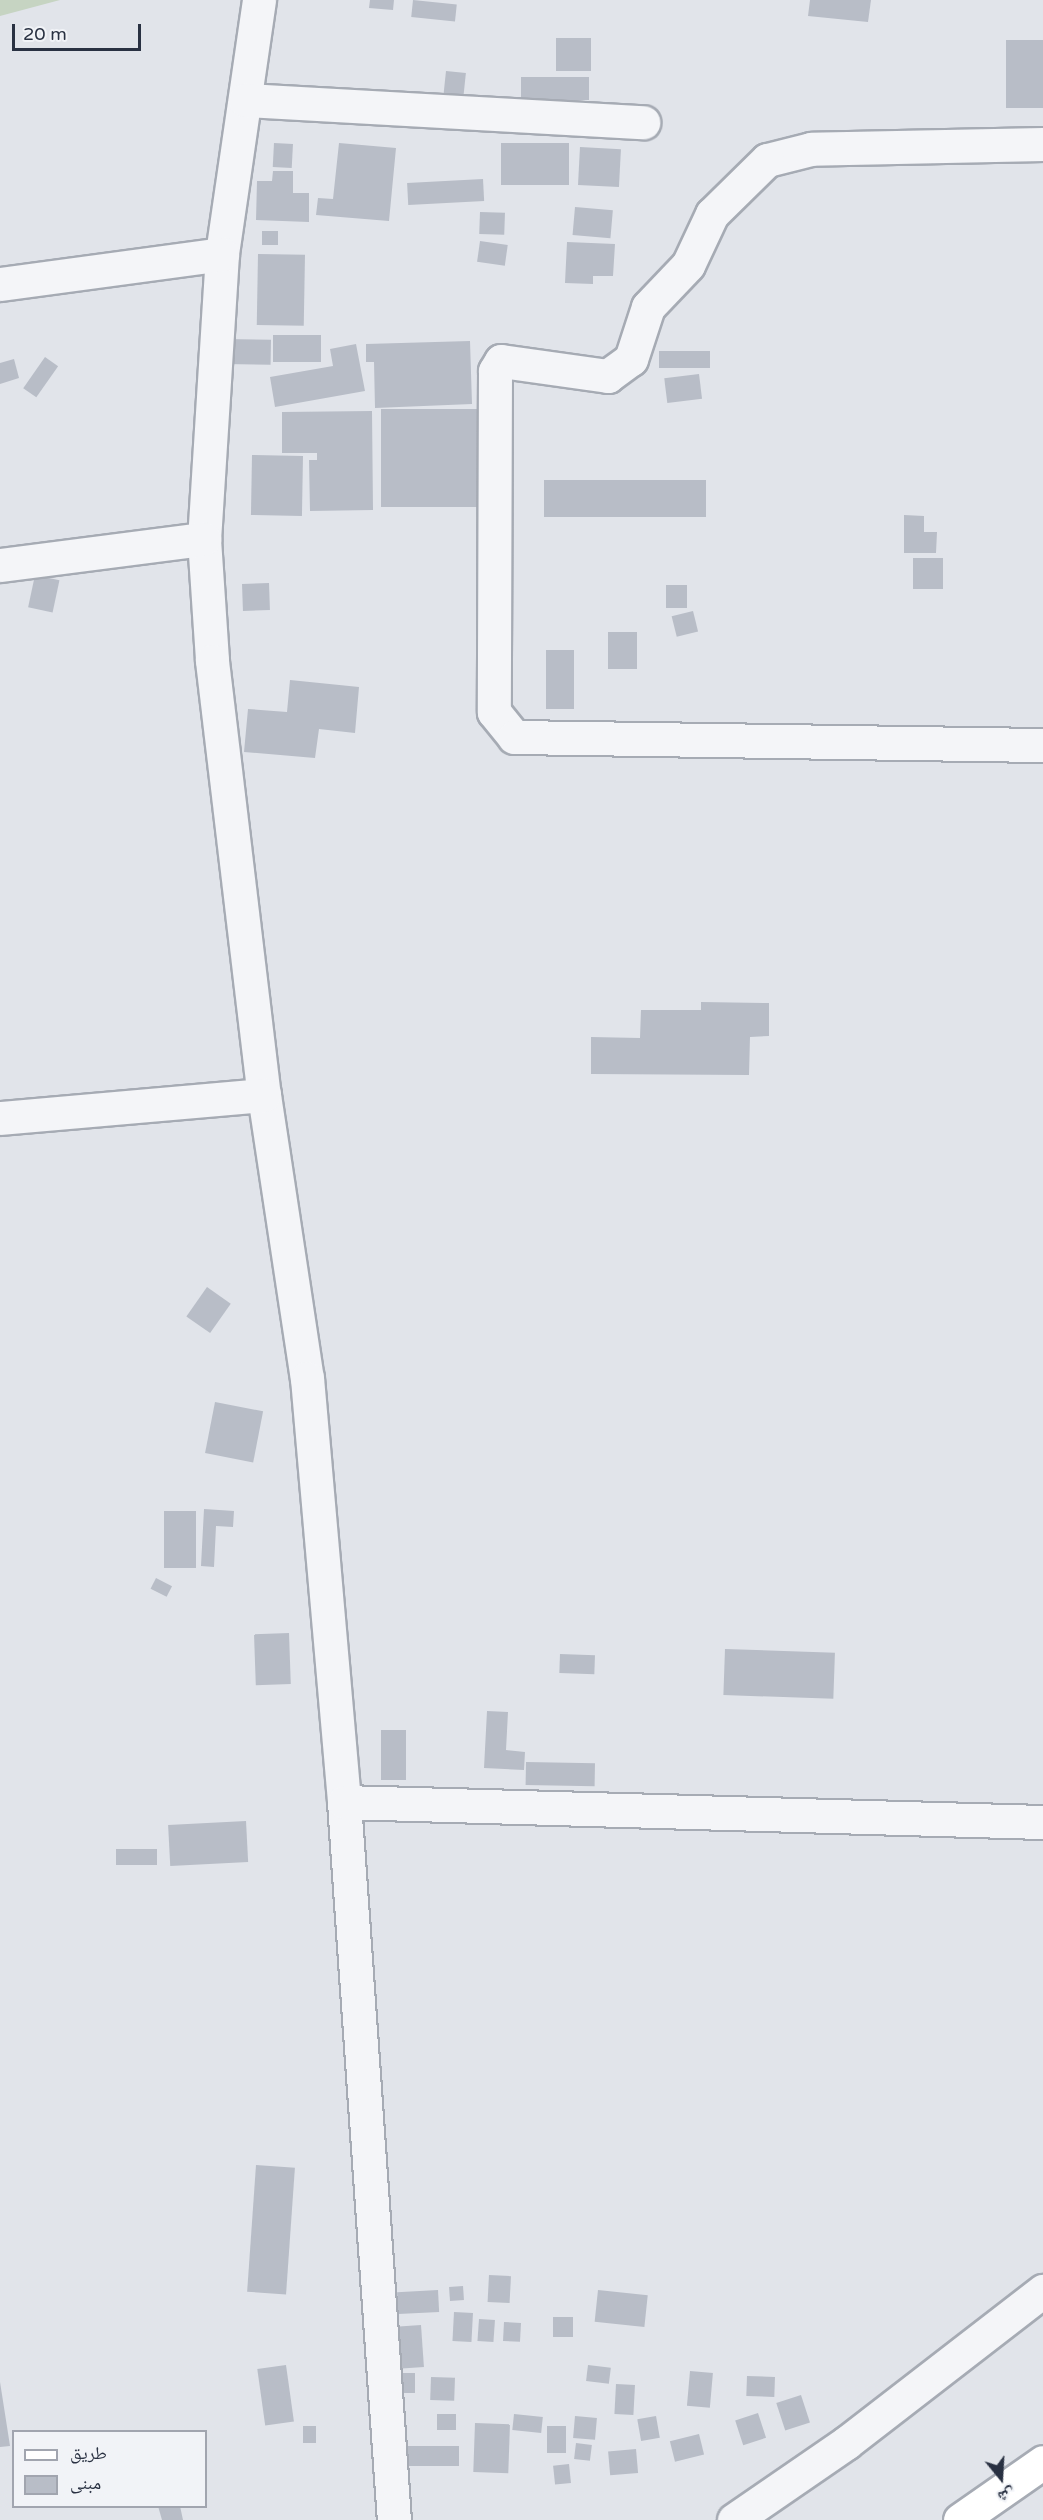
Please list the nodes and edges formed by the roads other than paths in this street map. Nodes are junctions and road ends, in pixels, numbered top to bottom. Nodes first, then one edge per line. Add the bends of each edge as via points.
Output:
1 (260, 0) edge
2 (245, 100) junction
3 (643, 122) dead end
4 (1043, 144) edge
5 (222, 254) junction
6 (0, 284) edge
7 (204, 539) junction
8 (0, 565) edge
9 (1043, 745) edge
10 (264, 1095) junction
11 (0, 1118) edge
12 (344, 1802) junction
13 (1043, 1822) edge
14 (1043, 2291) edge
15 (1043, 2462) edge
16 (394, 2520) edge
17 (734, 2520) edge
18 (960, 2520) edge

1 - 2 street
2 - 3 street
2 - 5 street
4 - 9 street via 811,149 766,160 712,214 688,266 648,307 631,359 608,376 501,361 495,371 494,677 494,712 500,727 514,737
5 - 6 street
5 - 7 street
7 - 8 street
7 - 10 street via 212,661
10 - 11 street
10 - 12 street via 307,1378
12 - 13 street
12 - 16 street
14 - 17 street via 846,2443
15 - 18 main road

